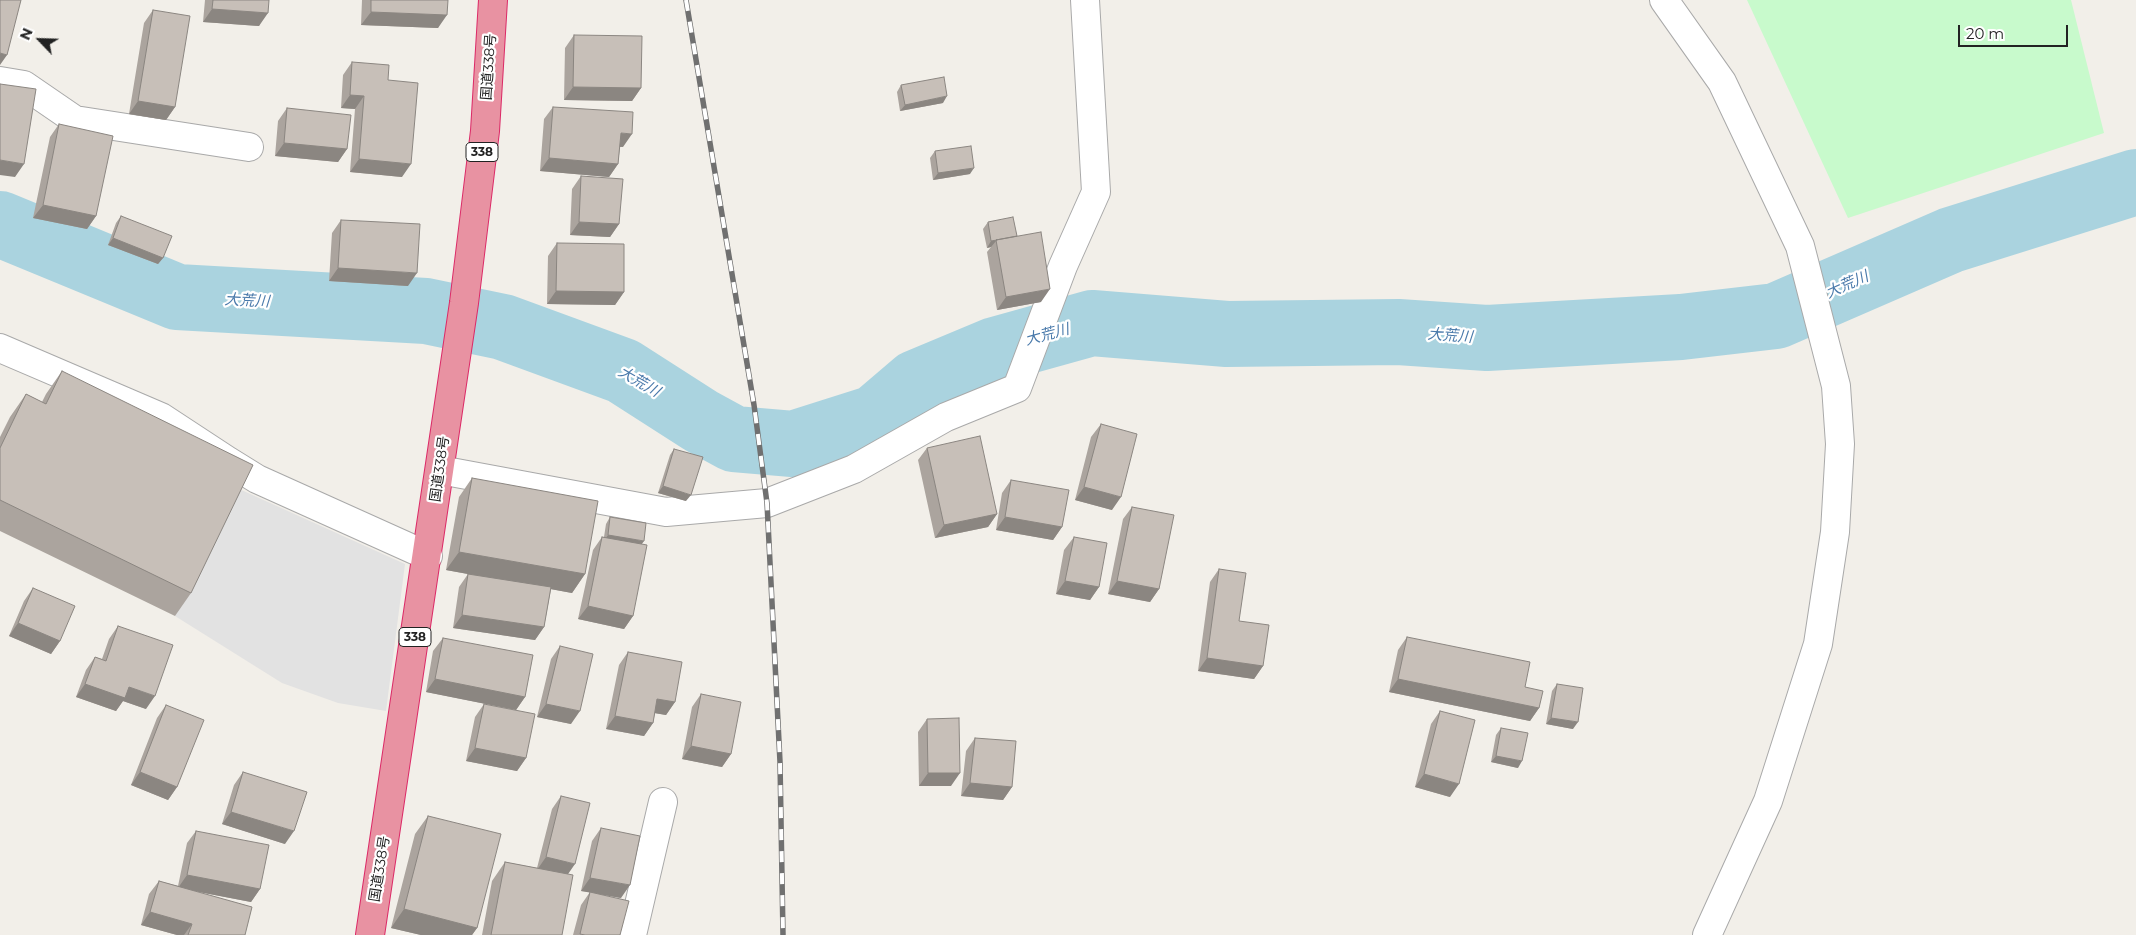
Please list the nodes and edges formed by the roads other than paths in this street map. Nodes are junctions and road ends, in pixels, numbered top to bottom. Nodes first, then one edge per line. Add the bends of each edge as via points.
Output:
1 (493, 0) edge
2 (1085, 0) edge
3 (1664, 0) edge
4 (0, 81) edge
5 (249, 146) dead end
6 (0, 348) edge
7 (440, 470) junction
8 (428, 556) junction
9 (663, 802) dead end
10 (370, 935) edge
11 (632, 935) edge
12 (1707, 935) edge

1 - 7 highway, 国道338号 / 338 via 484,131 460,340
2 - 7 street via 1096,192 1063,266 1018,388 946,417 854,469 767,503 666,512
3 - 12 street via 1722,82 1800,246 1836,386 1840,444 1835,532 1818,644 1768,801
4 - 5 street via 24,85 75,120
6 - 8 street via 161,417 257,478
7 - 8 highway, 国道338号 / 338
8 - 10 highway, 国道338号 / 338
9 - 11 street

